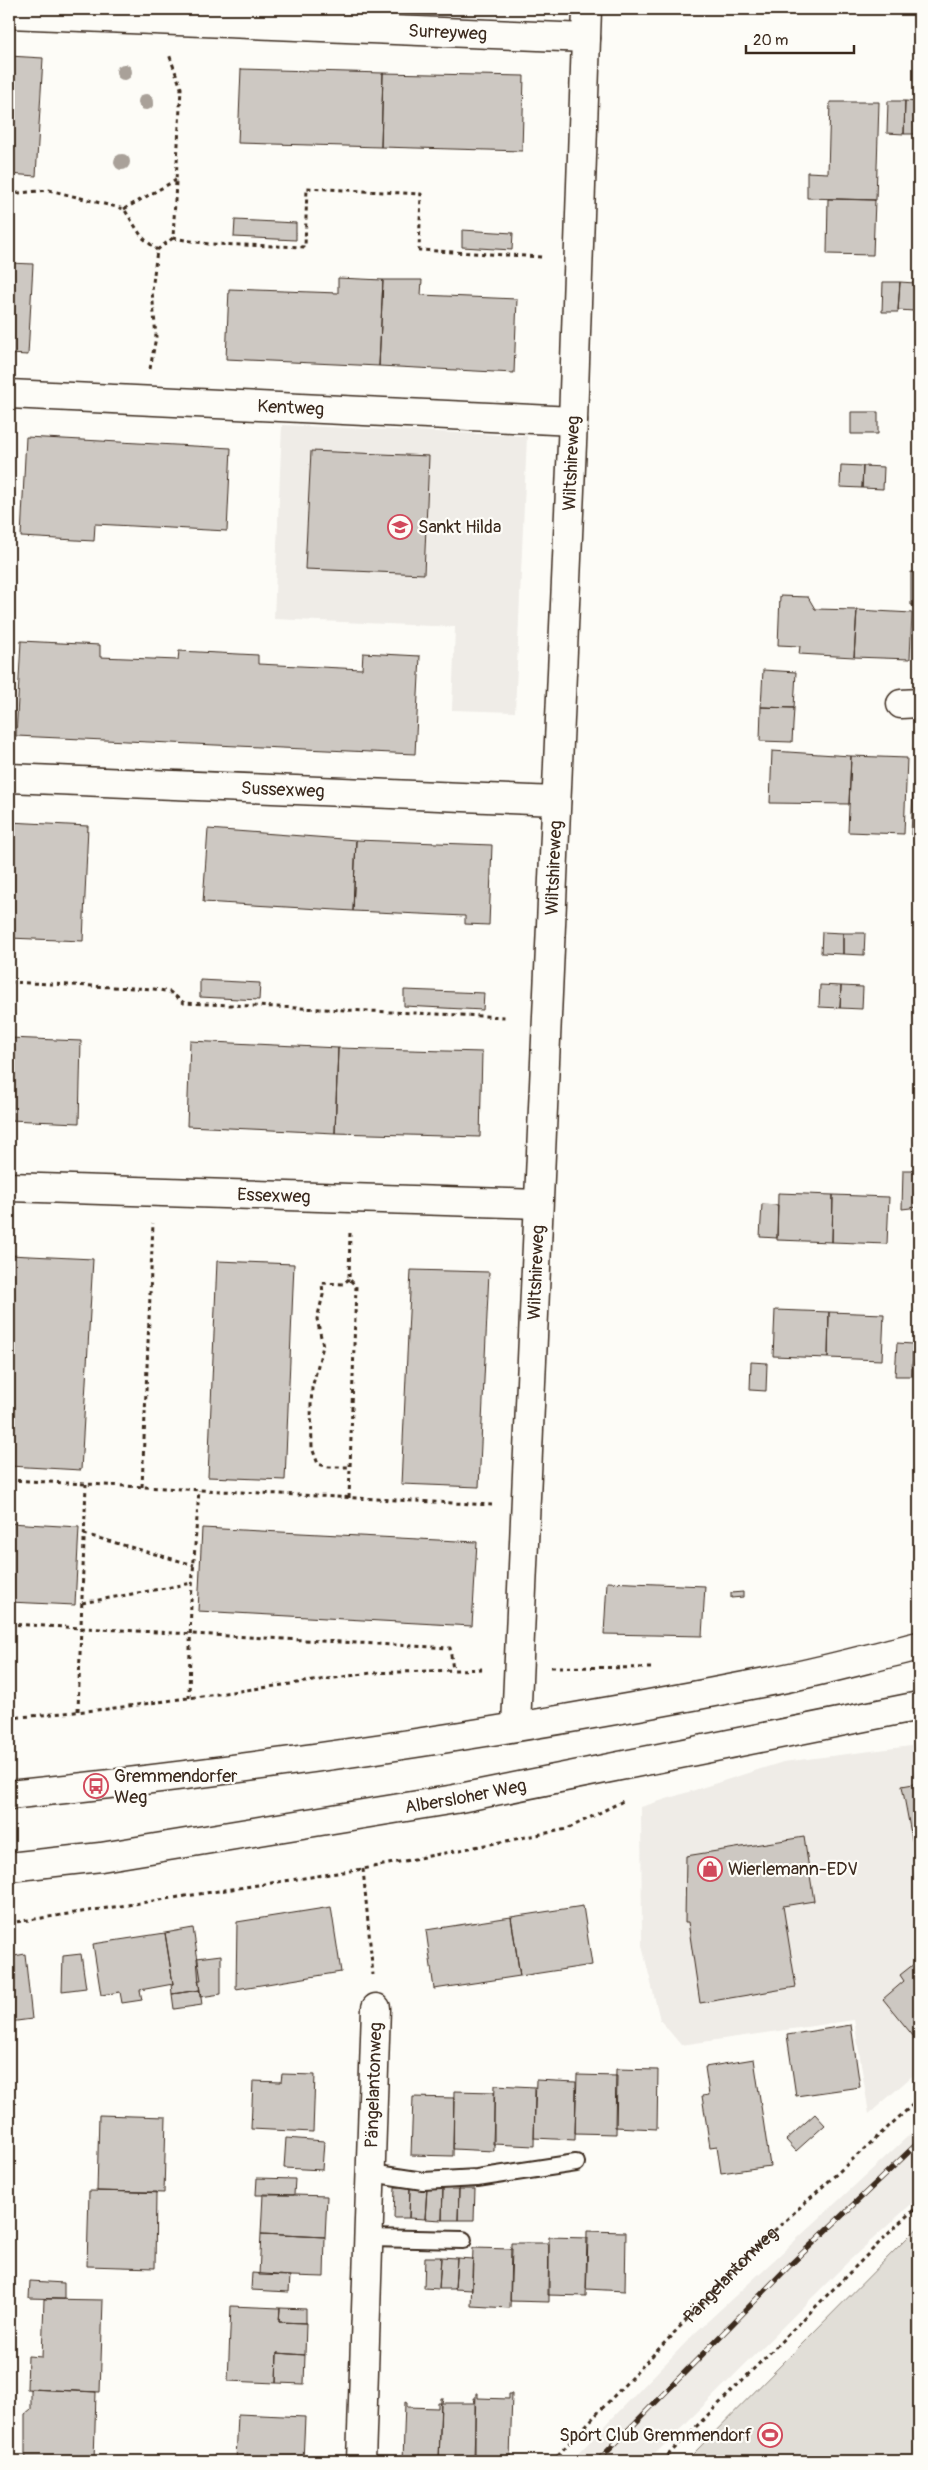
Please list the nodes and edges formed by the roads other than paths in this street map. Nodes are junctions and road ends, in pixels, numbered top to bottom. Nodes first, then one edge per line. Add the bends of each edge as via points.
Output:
1 (587, 9) edge
2 (9, 14) edge
3 (586, 38) junction
4 (9, 394) edge
5 (573, 420) junction
6 (9, 778) edge
7 (556, 801) junction
8 (9, 1187) edge
9 (538, 1204) junction
10 (919, 1646) edge
11 (919, 1706) edge
12 (516, 1726) junction
13 (9, 1796) edge
14 (9, 1868) edge
15 (376, 2008) road end
16 (576, 2164) dead end
17 (371, 2173) junction
18 (369, 2238) junction
19 (464, 2240) dead end
20 (361, 2461) edge

1 - 3 street, Wiltshireweg
2 - 3 street, Surreyweg
3 - 5 street, Wiltshireweg
4 - 5 street, Kentweg
5 - 7 street, Wiltshireweg
6 - 7 street, Sussexweg
7 - 9 street, Wiltshireweg
8 - 9 street, Essexweg
9 - 12 street, Wiltshireweg
10 - 12 street via 768,1682
11 - 14 street, Albersloher Weg via 455,1799 101,1857
12 - 13 street via 371,1749
15 - 17 street, Pängelantonweg
16 - 17 lane via 477,2178 423,2181
17 - 18 street, Pängelantonweg
18 - 19 lane
18 - 20 street, Pängelantonweg

